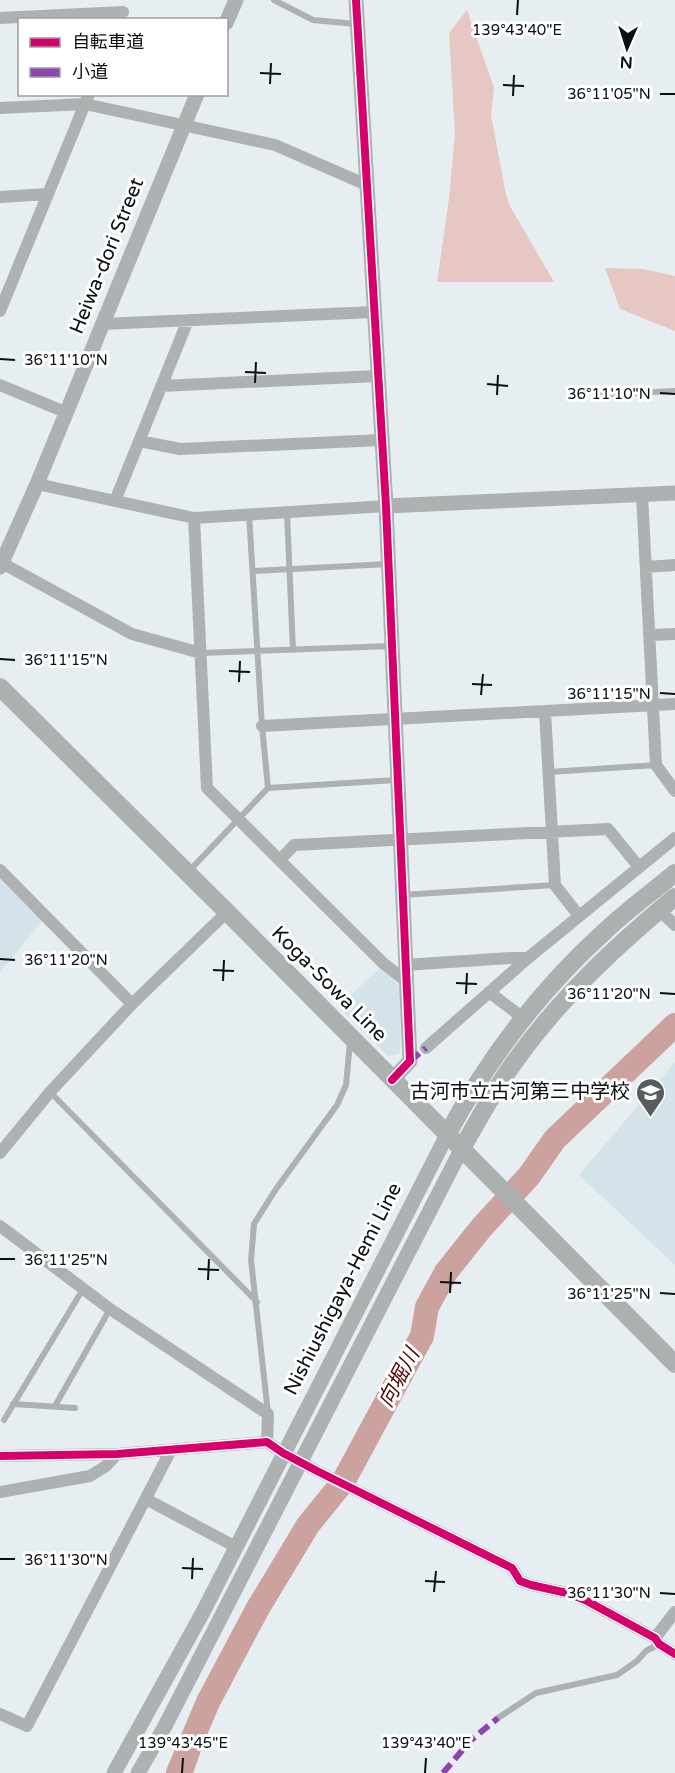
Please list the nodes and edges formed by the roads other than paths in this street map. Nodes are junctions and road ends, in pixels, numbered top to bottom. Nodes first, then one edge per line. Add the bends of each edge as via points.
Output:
1 (236, 0) edge
2 (274, 0) edge
3 (356, 0) edge
4 (124, 10) edge
5 (0, 18) edge
6 (228, 18) edge
7 (357, 24) junction
8 (196, 96) edge
9 (87, 99) edge
10 (0, 108) edge
11 (184, 125) junction
12 (366, 185) junction
13 (48, 194) junction
14 (0, 197) edge
15 (0, 311) edge
16 (374, 312) junction
17 (188, 320) junction
18 (102, 324) junction
19 (377, 376) junction
20 (0, 385) edge
21 (161, 386) junction
22 (675, 391) edge
23 (596, 395) dead end
24 (65, 412) junction
25 (381, 440) junction
26 (139, 441) junction
27 (37, 484) junction
28 (675, 493) edge
29 (642, 495) junction
30 (115, 501) junction
31 (386, 506) junction
32 (287, 512) junction
33 (249, 514) junction
34 (195, 518) junction
35 (388, 564) junction
36 (1, 565) edge
37 (675, 566) edge
38 (646, 567) junction
39 (290, 569) junction
40 (253, 572) junction
41 (675, 634) edge
42 (649, 635) junction
43 (392, 646) junction
44 (293, 650) junction
45 (258, 652) junction
46 (201, 653) junction
47 (0, 687) edge
48 (675, 704) edge
49 (652, 705) junction
50 (545, 711) junction
51 (394, 719) junction
52 (262, 726) junction
53 (656, 765) junction
54 (549, 772) junction
55 (397, 780) junction
56 (268, 788) junction
57 (675, 791) edge
58 (238, 818) junction
59 (551, 831) junction
60 (675, 838) edge
61 (400, 841) junction
62 (281, 859) junction
63 (639, 867) junction
64 (0, 870) edge
65 (188, 873) junction
66 (675, 873) edge
67 (555, 885) junction
68 (402, 895) junction
69 (675, 897) edge
70 (659, 910) junction
71 (227, 912) junction
72 (579, 916) junction
73 (675, 925) edge
74 (528, 958) junction
75 (405, 965) junction
76 (406, 981) junction
77 (489, 992) junction
78 (132, 1004) junction
79 (523, 1018) junction
80 (350, 1038) junction
81 (426, 1048) dead end
82 (392, 1080) junction
83 (50, 1092) junction
84 (447, 1135) junction
85 (461, 1150) junction
86 (0, 1153) edge
87 (0, 1226) edge
88 (83, 1288) junction
89 (257, 1302) junction
90 (111, 1309) junction
91 (675, 1364) edge
92 (13, 1404) junction
93 (55, 1407) junction
94 (75, 1408) dead end
95 (268, 1414) junction
96 (3, 1420) dead end
97 (267, 1442) junction
98 (171, 1450) junction
99 (117, 1454) junction
100 (283, 1454) junction
101 (0, 1456) edge
102 (300, 1462) junction
103 (0, 1492) edge
104 (146, 1499) junction
105 (237, 1547) junction
106 (675, 1612) edge
107 (657, 1641) junction
108 (675, 1654) edge
109 (0, 1714) edge
110 (498, 1718) dead end
111 (114, 1773) edge
112 (138, 1773) edge

1 - 6 street
2 - 7 lane via 313,20
3 - 7 street
4 - 5 street
7 - 12 street
8 - 11 street, Heiwa-dori Street
9 - 10 street
9 - 11 street
9 - 13 street
11 - 12 street via 275,145
11 - 18 street, Heiwa-dori Street
12 - 16 street
13 - 14 street
13 - 15 street
16 - 17 street
16 - 19 street
17 - 18 street
17 - 21 street
18 - 24 street, Heiwa-dori Street
19 - 21 street
19 - 25 street
20 - 24 street
21 - 26 street
22 - 23 lane
24 - 27 street, Heiwa-dori Street
25 - 26 street via 180,449
25 - 31 street
26 - 30 street
27 - 30 street
27 - 36 street, Heiwa-dori Street
28 - 29 street
29 - 31 street
29 - 38 street
30 - 34 street
31 - 32 street
31 - 35 street
32 - 33 street
32 - 39 lane
33 - 34 street
33 - 40 lane
34 - 46 street
35 - 39 lane
35 - 43 street
36 - 46 street via 132,634
37 - 38 street
38 - 42 street
39 - 40 lane
39 - 44 lane
40 - 45 lane
41 - 42 street
42 - 49 street
43 - 44 lane
43 - 51 street
44 - 45 lane
45 - 46 lane
45 - 52 lane
46 - 58 street via 207,788
47 - 65 main road, Koga-Sowa Line
48 - 49 street
49 - 50 street
49 - 53 street
50 - 51 street
50 - 54 street
51 - 52 street
51 - 55 street
52 - 56 lane
53 - 54 lane
53 - 57 street
54 - 59 street
55 - 56 lane
55 - 61 street
56 - 58 lane
58 - 62 street
58 - 65 lane
59 - 61 street
59 - 63 street via 608,829
59 - 67 street
60 - 63 street
61 - 62 street via 294,845
61 - 68 street
62 - 76 street via 383,963
63 - 72 street
64 - 78 street
65 - 71 main road, Koga-Sowa Line
66 - 79 main road, Nishiushigaya-Hemi Line via 605,931
67 - 68 lane
67 - 72 street
68 - 75 street
69 - 70 main road, Nishiushigaya-Hemi Line
70 - 73 street
70 - 85 main road, Nishiushigaya-Hemi Line via 567,996 516,1059
71 - 78 street
71 - 80 main road, Koga-Sowa Line
72 - 74 street
74 - 75 street
74 - 77 street
75 - 76 street
76 - 82 street via 410,1061
77 - 79 street
77 - 81 street
78 - 83 street
79 - 84 main road, Nishiushigaya-Hemi Line via 478,1080
80 - 82 main road, Koga-Sowa Line
80 - 89 lane via 346,1085 337,1105 254,1224 251,1260
82 - 84 main road, Koga-Sowa Line
83 - 86 street
83 - 89 lane
84 - 85 main road, Koga-Sowa Line
84 - 100 street, Nishiushigaya-Hemi Line
85 - 91 main road, Koga-Sowa Line
85 - 102 street, Nishiushigaya-Hemi Line
87 - 88 street
88 - 90 street
88 - 92 lane
89 - 95 lane
90 - 93 lane
90 - 95 street
92 - 93 lane
92 - 96 lane
93 - 94 lane
95 - 97 street
97 - 98 street
97 - 100 street
98 - 99 street
98 - 104 street
99 - 101 street
99 - 103 street via 90,1476
100 - 102 street
100 - 105 street, Nishiushigaya-Hemi Line
102 - 107 street via 512,1568 520,1581 585,1600
102 - 112 street, Nishiushigaya-Hemi Line
104 - 105 street
104 - 109 street via 27,1726
105 - 111 street, Nishiushigaya-Hemi Line
106 - 107 street
107 - 108 street
107 - 110 lane via 617,1675 536,1694

